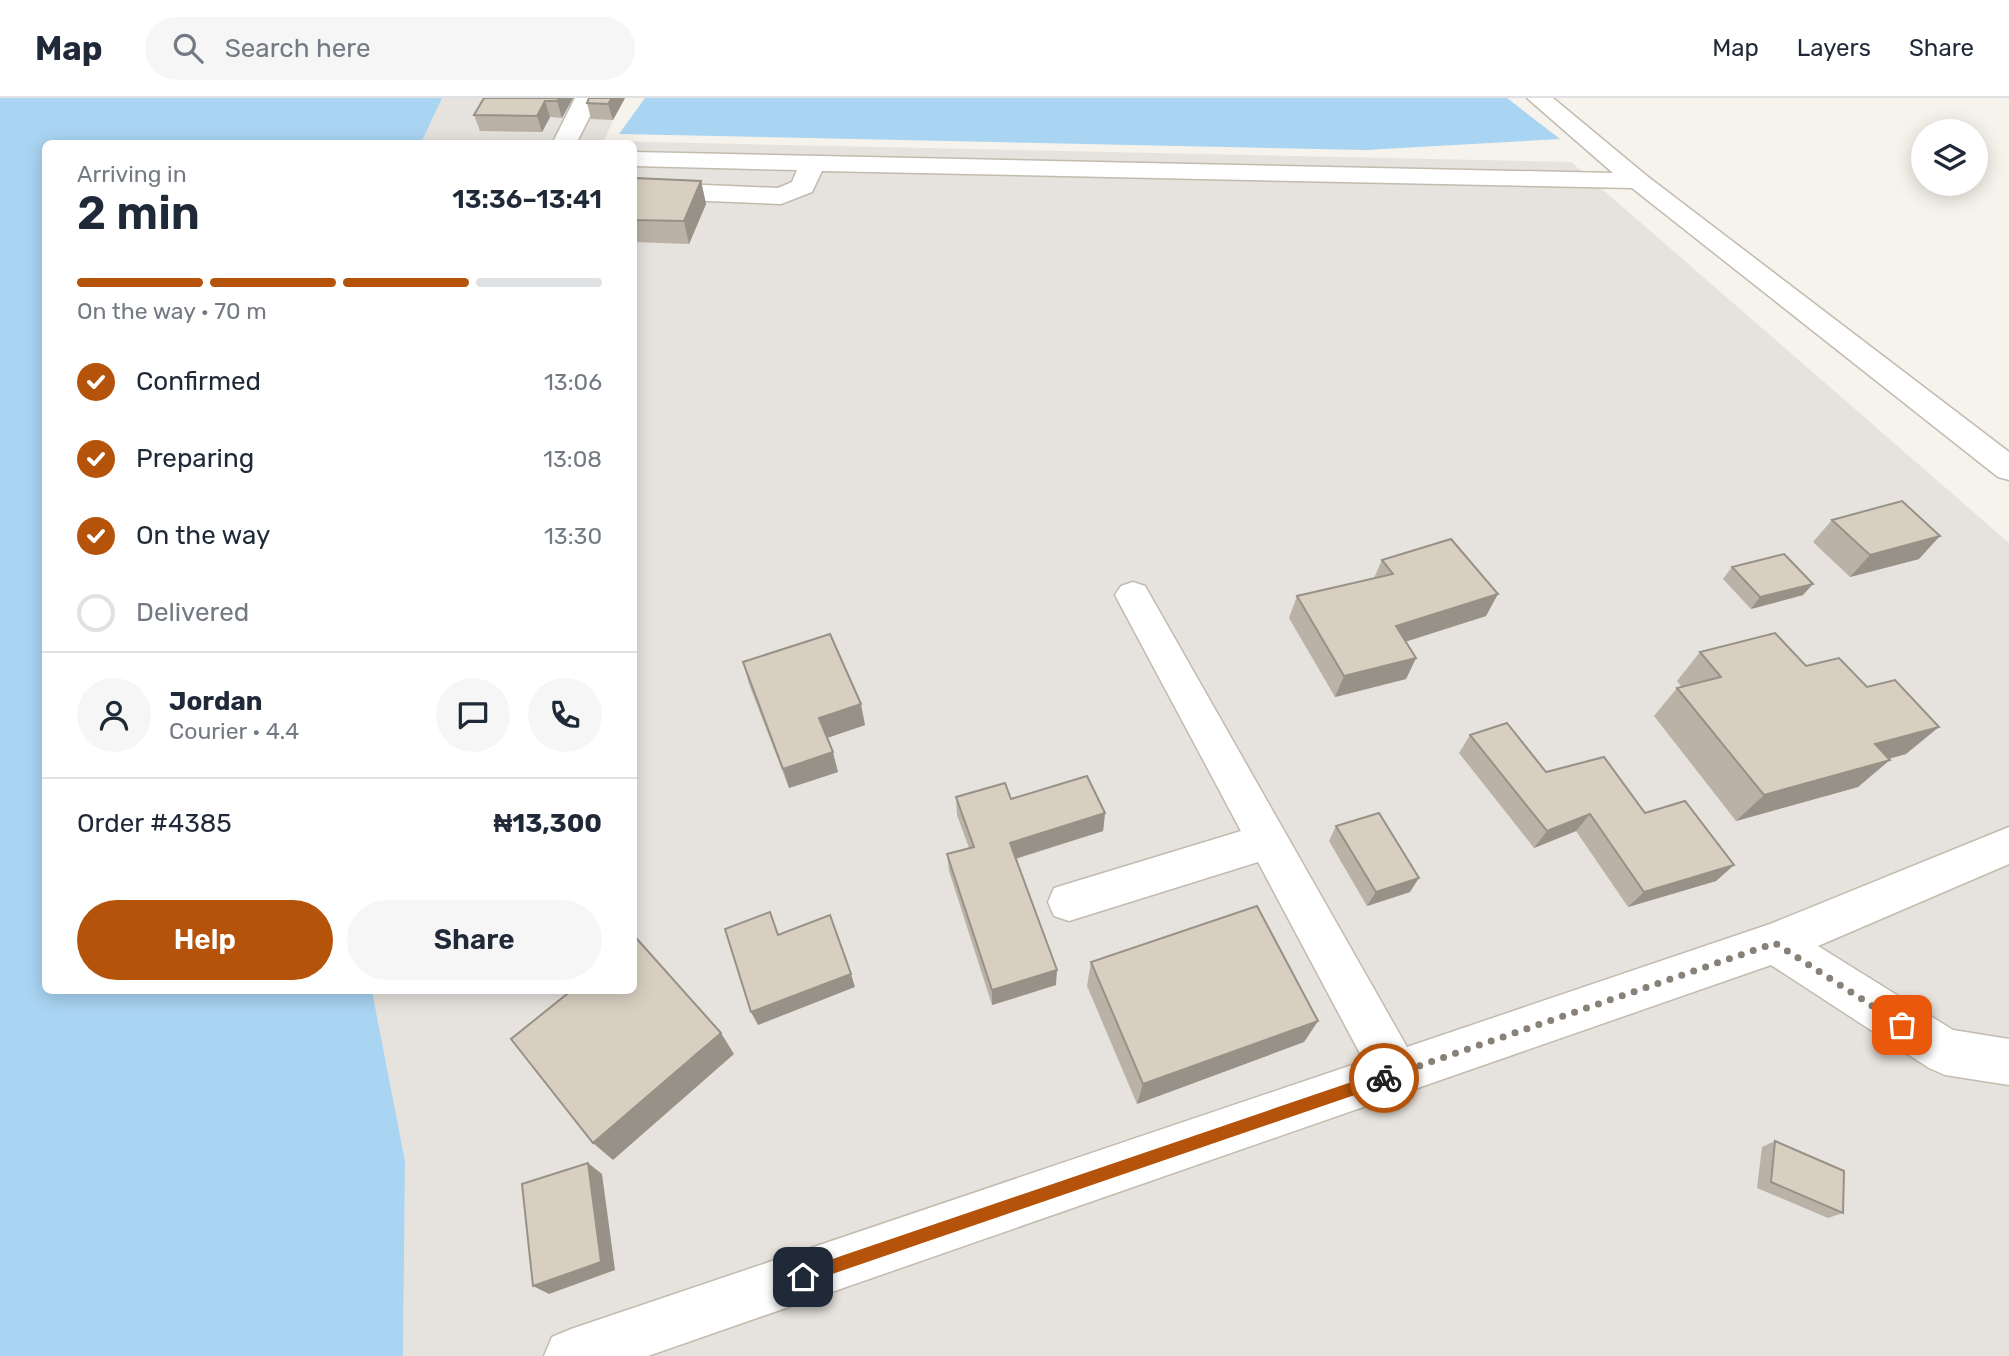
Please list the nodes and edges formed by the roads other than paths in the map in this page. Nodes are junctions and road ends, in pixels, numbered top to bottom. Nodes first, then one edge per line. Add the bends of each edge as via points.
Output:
1 (587, 98) edge
2 (1539, 98) edge
3 (566, 140) edge
4 (637, 159) edge
5 (812, 164) junction
6 (1638, 181) junction
7 (637, 190) edge
8 (2009, 469) edge
9 (1133, 595) dead end
10 (1268, 841) junction
11 (2009, 845) edge
12 (1069, 902) dead end
13 (1775, 943) junction
14 (2009, 1062) edge
15 (1396, 1073) junction
16 (571, 1356) edge

1 - 3 lane
2 - 6 lane
4 - 5 lane
5 - 6 lane
5 - 7 lane via 803,187 781,196
6 - 8 lane
9 - 10 lane
10 - 12 lane
10 - 15 lane
11 - 13 lane
13 - 14 lane via 1945,1052
13 - 15 lane
15 - 16 lane

